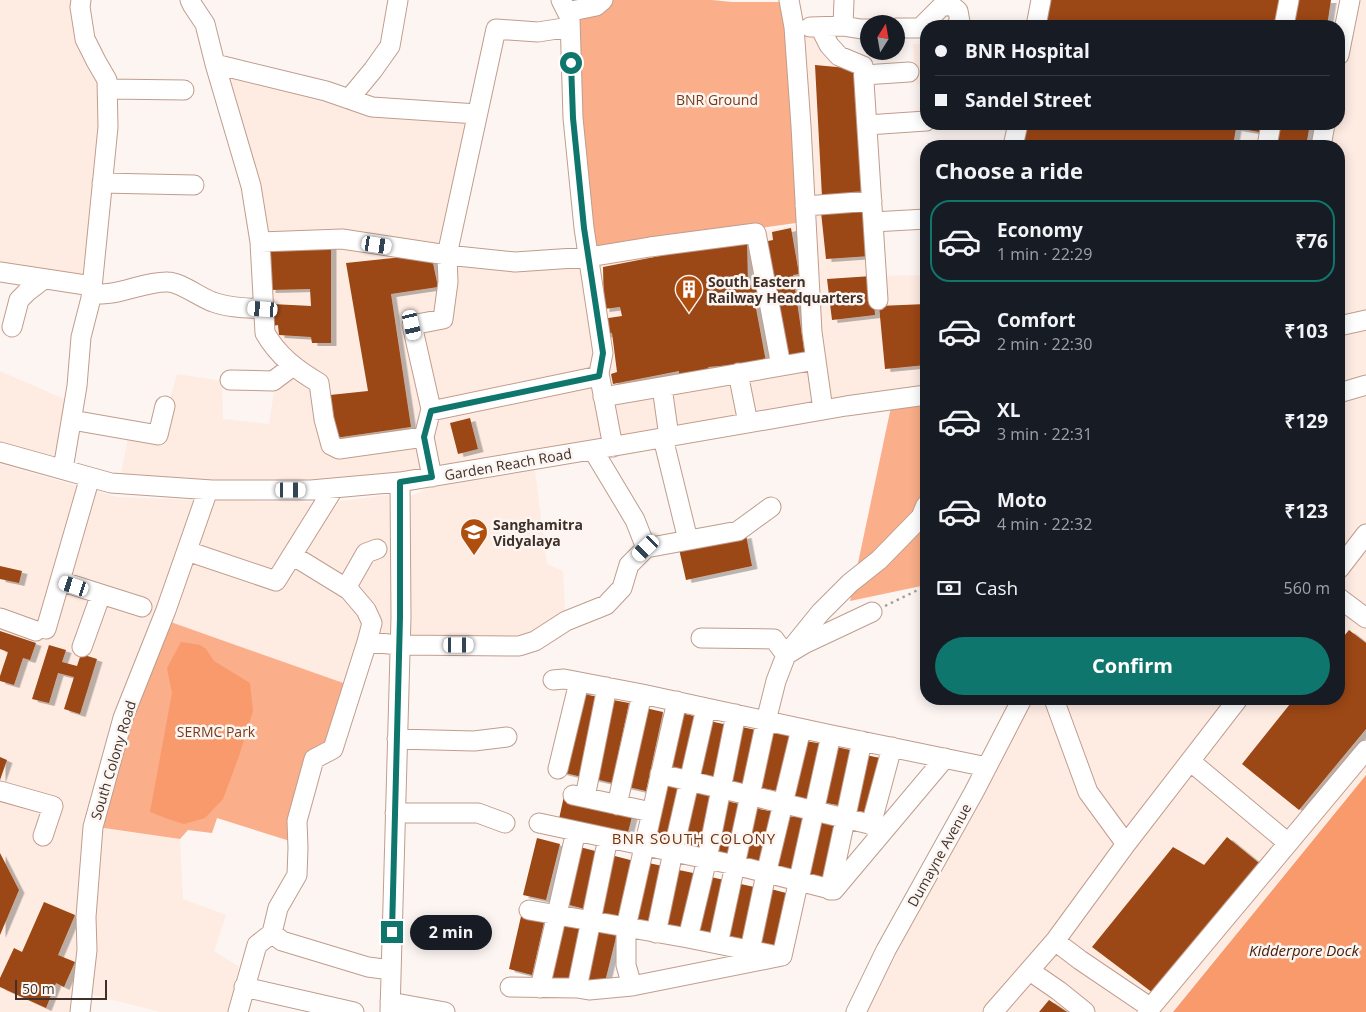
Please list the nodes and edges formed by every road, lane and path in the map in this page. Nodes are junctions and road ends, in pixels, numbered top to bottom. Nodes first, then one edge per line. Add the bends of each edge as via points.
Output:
1 (81, 0) edge
2 (190, 0) edge
3 (398, 0) edge
4 (603, 0) edge
5 (789, 0) edge
6 (844, 0) edge
7 (1041, 0) edge
8 (1289, 0) edge
9 (1350, 0) edge
10 (566, 13) edge
11 (929, 20) edge
12 (960, 20) edge
13 (1037, 20) edge
14 (1285, 20) edge
15 (1345, 25) edge
16 (820, 26) junction
17 (843, 26) junction
18 (794, 27) junction
19 (920, 27) edge
20 (905, 28) edge
21 (860, 29) edge
22 (215, 64) junction
23 (909, 72) dead end
24 (864, 74) junction
25 (108, 89) junction
26 (184, 90) dead end
27 (349, 99) junction
28 (477, 114) junction
29 (920, 121) edge
30 (867, 125) junction
31 (102, 183) junction
32 (194, 185) dead end
33 (872, 201) junction
34 (805, 206) junction
35 (920, 219) edge
36 (874, 222) junction
37 (260, 242) junction
38 (447, 256) junction
39 (589, 258) junction
40 (0, 272) edge
41 (44, 279) junction
42 (92, 290) junction
43 (878, 300) dead end
44 (263, 309) junction
45 (1366, 320) edge
46 (1345, 325) edge
47 (12, 327) dead end
48 (816, 360) junction
49 (294, 366) junction
50 (780, 366) junction
51 (738, 373) junction
52 (599, 376) junction
53 (230, 380) dead end
54 (1366, 385) edge
55 (662, 387) junction
56 (1345, 391) edge
57 (603, 396) junction
58 (920, 397) edge
59 (165, 406) dead end
60 (823, 410) junction
61 (431, 411) junction
62 (72, 420) junction
63 (748, 423) junction
64 (424, 437) junction
65 (666, 437) junction
66 (612, 447) junction
67 (593, 450) junction
68 (0, 452) edge
69 (63, 469) junction
70 (90, 477) junction
71 (432, 477) junction
72 (400, 482) junction
73 (334, 488) junction
74 (208, 490) junction
75 (771, 507) dead end
76 (920, 518) edge
77 (1366, 534) edge
78 (688, 540) junction
79 (646, 548) junction
80 (376, 549) dead end
81 (187, 551) junction
82 (292, 555) junction
83 (1345, 561) edge
84 (60, 581) junction
85 (346, 588) junction
86 (920, 589) edge
87 (101, 594) junction
88 (1345, 602) edge
89 (142, 607) dead end
90 (872, 612) joint
91 (0, 618) edge
92 (1366, 618) edge
93 (701, 638) dead end
94 (367, 642) junction
95 (400, 645) junction
96 (82, 647) dead end
97 (786, 655) junction
98 (553, 680) dead end
99 (579, 682) junction
100 (607, 687) junction
101 (642, 694) junction
102 (676, 701) junction
103 (1019, 705) edge
104 (1056, 705) edge
105 (1233, 705) edge
106 (706, 708) junction
107 (736, 714) junction
108 (766, 721) junction
109 (801, 728) junction
110 (832, 735) junction
111 (507, 737) dead end
112 (397, 739) junction
113 (862, 741) junction
114 (892, 747) junction
115 (1366, 750) edge
116 (945, 758) junction
117 (1190, 762) junction
118 (986, 767) junction
119 (558, 770) dead end
120 (660, 774) junction
121 (689, 781) junction
122 (721, 789) junction
123 (0, 791) edge
124 (750, 796) junction
125 (618, 804) junction
126 (783, 804) junction
127 (815, 811) junction
128 (651, 812) junction
129 (395, 813) junction
130 (846, 819) junction
131 (505, 823) dead end
132 (539, 823) dead end
133 (879, 827) junction
134 (576, 831) junction
135 (43, 836) dead end
136 (608, 838) junction
137 (1288, 843) junction
138 (1126, 844) junction
139 (644, 846) junction
140 (673, 852) junction
141 (707, 860) junction
142 (735, 865) junction
143 (766, 874) junction
144 (799, 882) junction
145 (830, 890) junction
146 (528, 910) dead end
147 (556, 915) junction
148 (591, 921) junction
149 (626, 927) junction
150 (656, 932) junction
151 (272, 933) junction
152 (688, 938) junction
153 (1056, 941) junction
154 (718, 944) junction
155 (750, 950) junction
156 (782, 956) junction
157 (391, 970) junction
158 (1030, 971) junction
159 (632, 986) junction
160 (244, 987) junction
161 (510, 987) dead end
162 (540, 988) junction
163 (577, 988) junction
164 (390, 1007) edge
165 (1149, 1010) edge
166 (80, 1012) edge
167 (238, 1012) edge
168 (354, 1012) edge
169 (445, 1012) edge
170 (856, 1012) edge
171 (993, 1012) edge
172 (1085, 1012) edge

1 - 25 street via 85,39 108,80
2 - 22 street via 205,24
3 - 27 street via 390,46
4 - 10 street via 596,6
5 - 18 street
6 - 17 street
7 - 13 street
8 - 14 street
9 - 15 street
10 - 28 street via 538,32 496,29
10 - 39 street via 573,118
11 - 12 street via 941,7 951,4 958,11
16 - 17 street
16 - 18 street
16 - 24 street via 839,56 863,66
17 - 21 street
18 - 34 street
19 - 20 street
22 - 27 street via 326,90
22 - 37 street via 251,186
23 - 24 street
24 - 30 street
25 - 26 street
25 - 31 street
27 - 28 street via 372,107
28 - 38 street
29 - 30 street
30 - 33 street
31 - 32 street
31 - 42 street
33 - 34 street
33 - 36 street
34 - 48 street
35 - 36 street
36 - 43 street
37 - 38 street via 342,239
37 - 44 street
38 - 39 street via 515,262
38 - 61 street via 448,282 443,318 412,325
39 - 50 street via 756,233
39 - 52 street via 603,353
40 - 41 street
41 - 42 street
41 - 47 street via 19,300
42 - 44 street via 120,292 170,282 214,303
42 - 62 street via 81,337
44 - 49 street via 265,333 272,345
45 - 46 street
48 - 50 street
48 - 60 street
49 - 53 street via 273,381
49 - 64 street via 319,384 331,445 339,449
50 - 51 street
51 - 55 street
51 - 63 street
52 - 57 street
52 - 61 street
54 - 56 street
55 - 57 street
55 - 65 street
57 - 66 street
58 - 60 street, Garden Reach Road
59 - 62 street via 158,435
60 - 63 street, Garden Reach Road
61 - 64 street
62 - 69 street
63 - 65 street, Garden Reach Road
64 - 71 street
65 - 66 street, Garden Reach Road
65 - 78 street
66 - 67 street, Garden Reach Road
67 - 71 street, Garden Reach Road
67 - 79 street via 635,520
68 - 69 street, Garden Reach Road
69 - 70 street, Garden Reach Road
70 - 74 street, Garden Reach Road via 111,483
70 - 84 street
71 - 72 street, Garden Reach Road
72 - 73 street, Garden Reach Road
72 - 95 street
73 - 74 street, Garden Reach Road
73 - 82 street
74 - 81 street, South Colony Road
75 - 78 street via 738,531
76 - 97 street via 820,613
77 - 83 street
78 - 79 street
79 - 95 street via 629,565 622,588 606,605 566,621 535,641 519,646
80 - 85 street via 366,554
81 - 82 street via 276,581
81 - 166 street, South Colony Road via 123,718 93,826 86,917 87,950
82 - 85 street
84 - 87 street
84 - 91 street via 41,630
85 - 94 street via 366,610 372,623
86 - 90 path
87 - 89 street
87 - 96 street
88 - 92 street
90 - 97 street
93 - 97 street via 774,639
94 - 95 street
94 - 151 street via 333,749 314,759 297,820 297,875 278,908
95 - 112 street
97 - 108 street
98 - 99 street
99 - 100 street
99 - 119 street
100 - 101 street
100 - 125 street via 578,796
101 - 102 street
101 - 125 street
102 - 106 street
102 - 120 street
103 - 118 street, Dumayne Avenue
104 - 138 street via 1088,792
105 - 117 street
106 - 107 street
106 - 121 street
107 - 108 street
107 - 122 street
108 - 109 street
108 - 124 street
109 - 110 street
109 - 126 street
110 - 113 street
110 - 127 street
111 - 112 street via 474,741
112 - 129 street
113 - 114 street
113 - 130 street
114 - 116 street
114 - 133 street
115 - 137 street
116 - 118 street
116 - 133 street
117 - 137 street
117 - 138 street
118 - 170 street, Dumayne Avenue via 886,950
120 - 121 street
120 - 128 street
121 - 122 street
121 - 140 street
122 - 124 street
122 - 141 street
123 - 135 street via 52,806
124 - 126 street
124 - 142 street
125 - 128 street
126 - 127 street
126 - 143 street
127 - 130 street
127 - 144 street
128 - 139 street
129 - 131 street via 478,813
129 - 157 street
130 - 133 street
130 - 145 street
132 - 134 street
133 - 145 street via 834,890
134 - 136 street
134 - 147 street
136 - 139 street
136 - 148 street
137 - 165 street
138 - 153 street
139 - 140 street
139 - 149 street
140 - 141 street
140 - 150 street
141 - 142 street
141 - 152 street
142 - 143 street
142 - 154 street
143 - 144 street
143 - 155 street
144 - 145 street
144 - 156 street
146 - 147 street
147 - 148 street
147 - 162 street
148 - 149 street
148 - 163 street
149 - 150 street
149 - 159 street via 626,964
150 - 152 street
151 - 157 street via 282,941 368,967
151 - 160 street via 257,945
152 - 154 street
153 - 158 street
153 - 165 street
154 - 155 street
155 - 156 street
156 - 159 street
157 - 164 street
158 - 171 street
158 - 172 street
159 - 163 street
160 - 167 street
160 - 168 street
161 - 162 street
162 - 163 street
164 - 169 street

